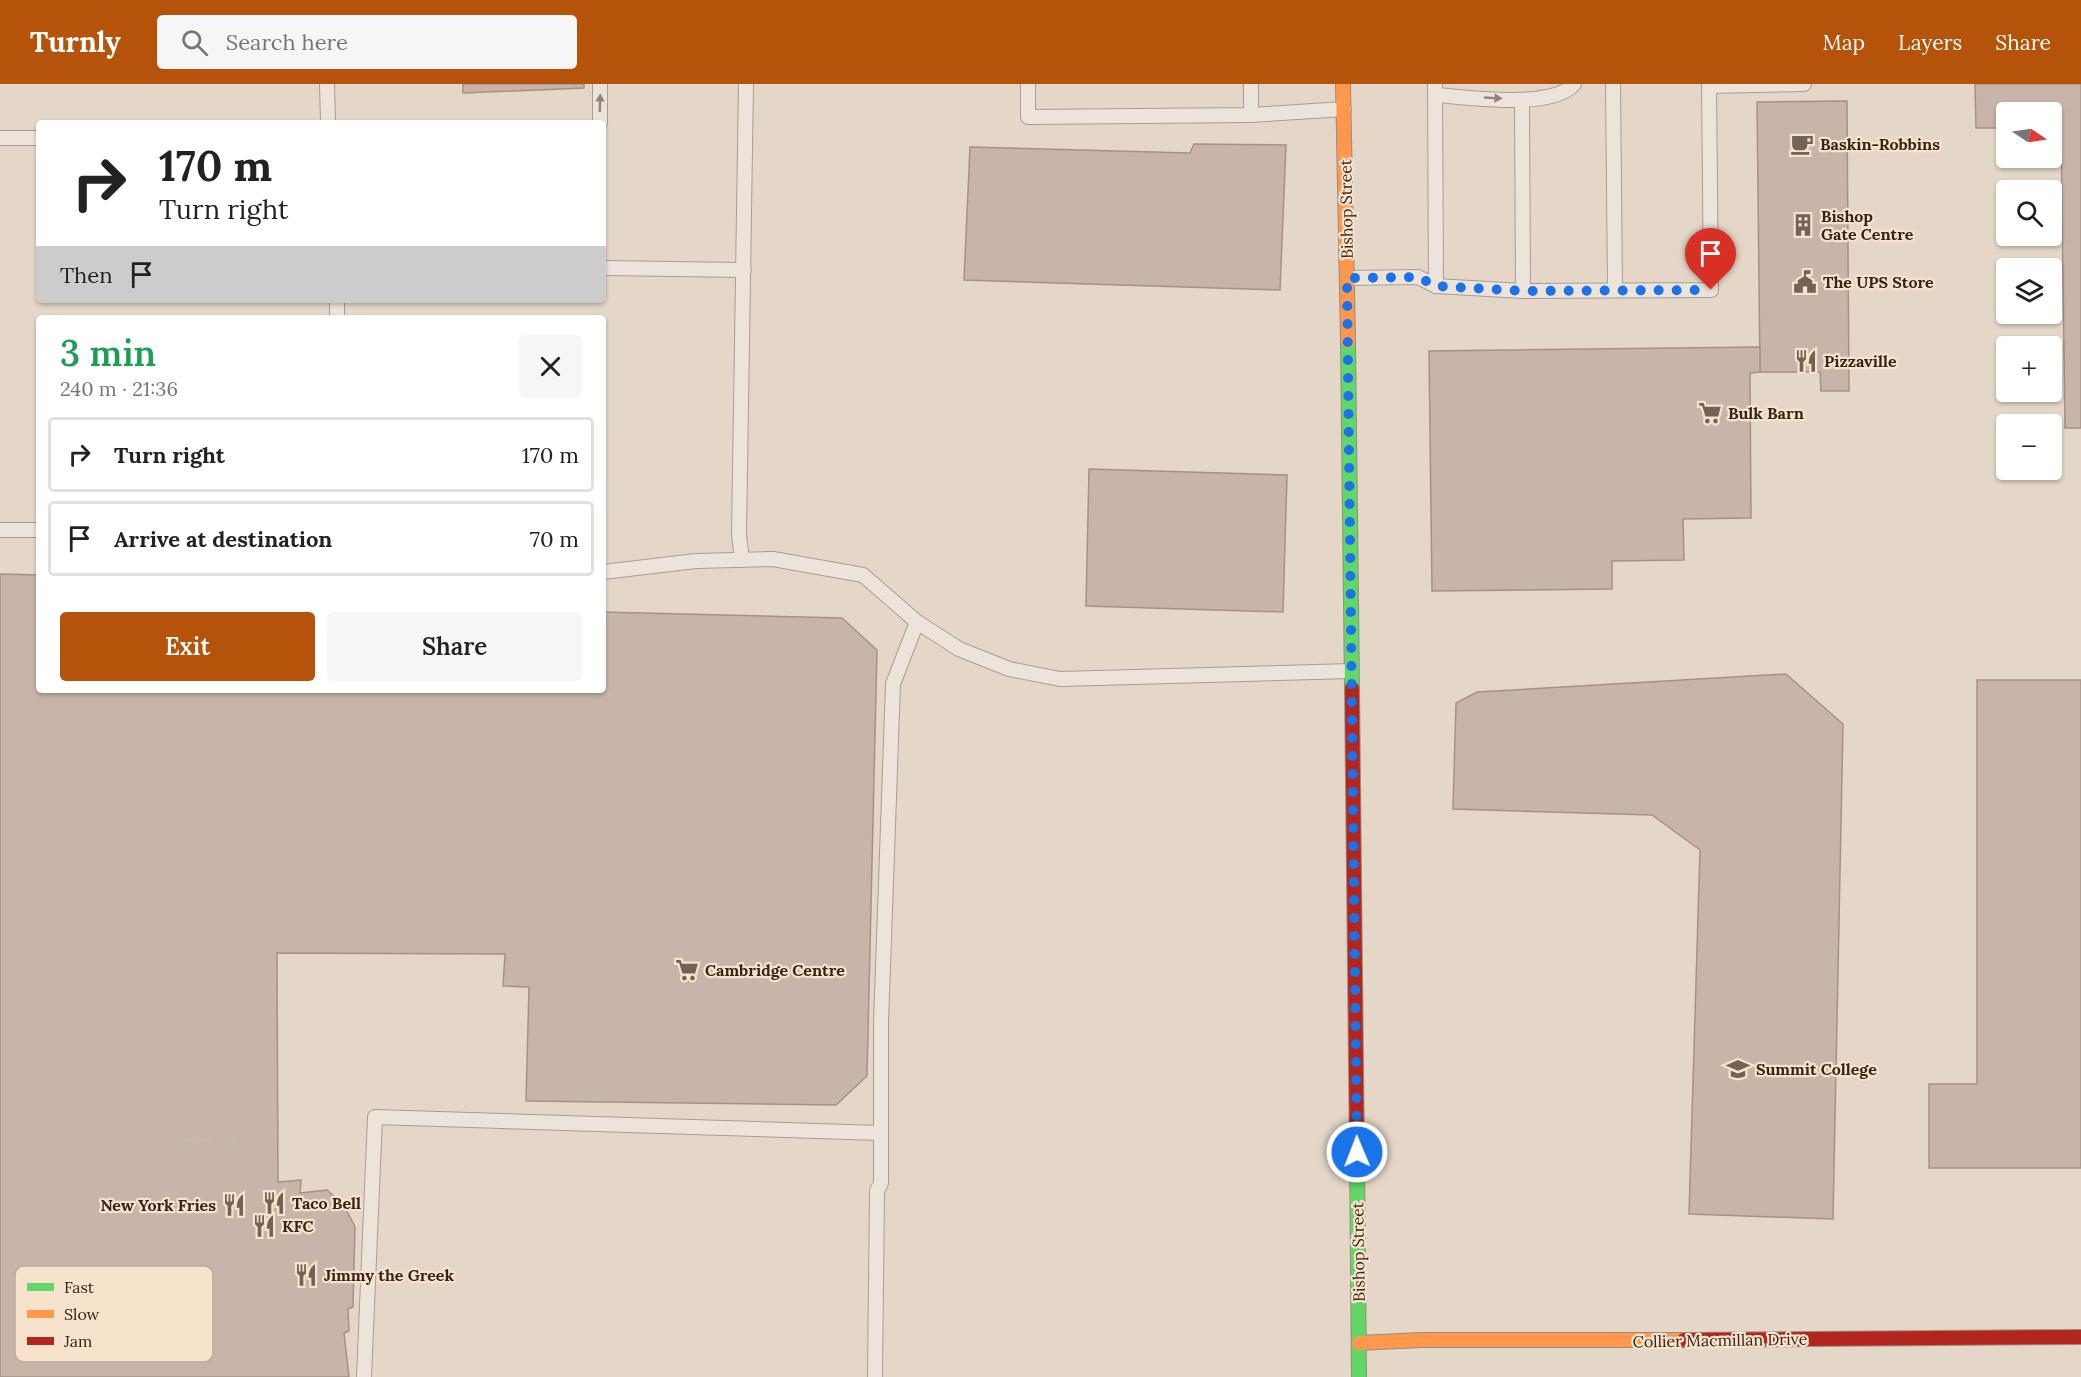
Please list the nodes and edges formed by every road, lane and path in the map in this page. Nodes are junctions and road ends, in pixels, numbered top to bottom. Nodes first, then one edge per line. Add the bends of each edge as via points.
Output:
1 (327, 84) edge
2 (600, 84) edge
3 (746, 84) edge
4 (1028, 84) edge
5 (1251, 84) edge
6 (1343, 84) edge
7 (1575, 84) edge
8 (1613, 84) edge
9 (1804, 84) edge
10 (1709, 85) edge
11 (1435, 89) edge
12 (1522, 100) junction
13 (1344, 109) junction
14 (1251, 115) junction
15 (328, 120) edge
16 (600, 120) edge
17 (0, 138) edge
18 (36, 138) edge
19 (606, 268) edge
20 (744, 270) junction
21 (1347, 278) junction
22 (1436, 286) junction
23 (1615, 290) junction
24 (1523, 291) junction
25 (0, 530) edge
26 (36, 530) edge
27 (742, 560) junction
28 (606, 572) edge
29 (917, 622) junction
30 (1352, 671) junction
31 (880, 1133) junction
32 (185, 1140) dead end
33 (238, 1141) dead end
34 (2081, 1337) edge
35 (1359, 1343) junction
36 (364, 1377) edge
37 (875, 1377) edge
38 (1359, 1377) edge

1 - 15 lane
16 -> 2 lane
3 - 20 lane
4 - 14 lane via 1028,117
5 - 14 lane
6 - 13 main road, Bishop Street
7 - 12 lane via 1567,92
8 - 23 lane
9 - 10 lane
10 - 23 lane via 1711,290
11 -> 12 lane
11 - 22 lane
12 - 24 lane
13 - 14 lane
13 - 21 main road, Bishop Street
17 - 18 lane
19 - 20 lane
20 - 27 lane via 739,535
21 - 22 lane via 1418,277
21 - 30 main road, Bishop Street
22 - 24 lane
23 - 24 lane
25 - 26 lane
27 - 28 lane
27 - 29 lane via 773,559 863,575
29 - 30 lane via 959,649 1009,669 1060,678
29 - 31 lane via 893,684
30 - 35 main road, Bishop Street
31 - 36 lane via 375,1117
31 - 37 lane
32 - 33 path
34 - 35 main road, Collier Macmillan Drive
35 - 38 main road, Bishop Street

